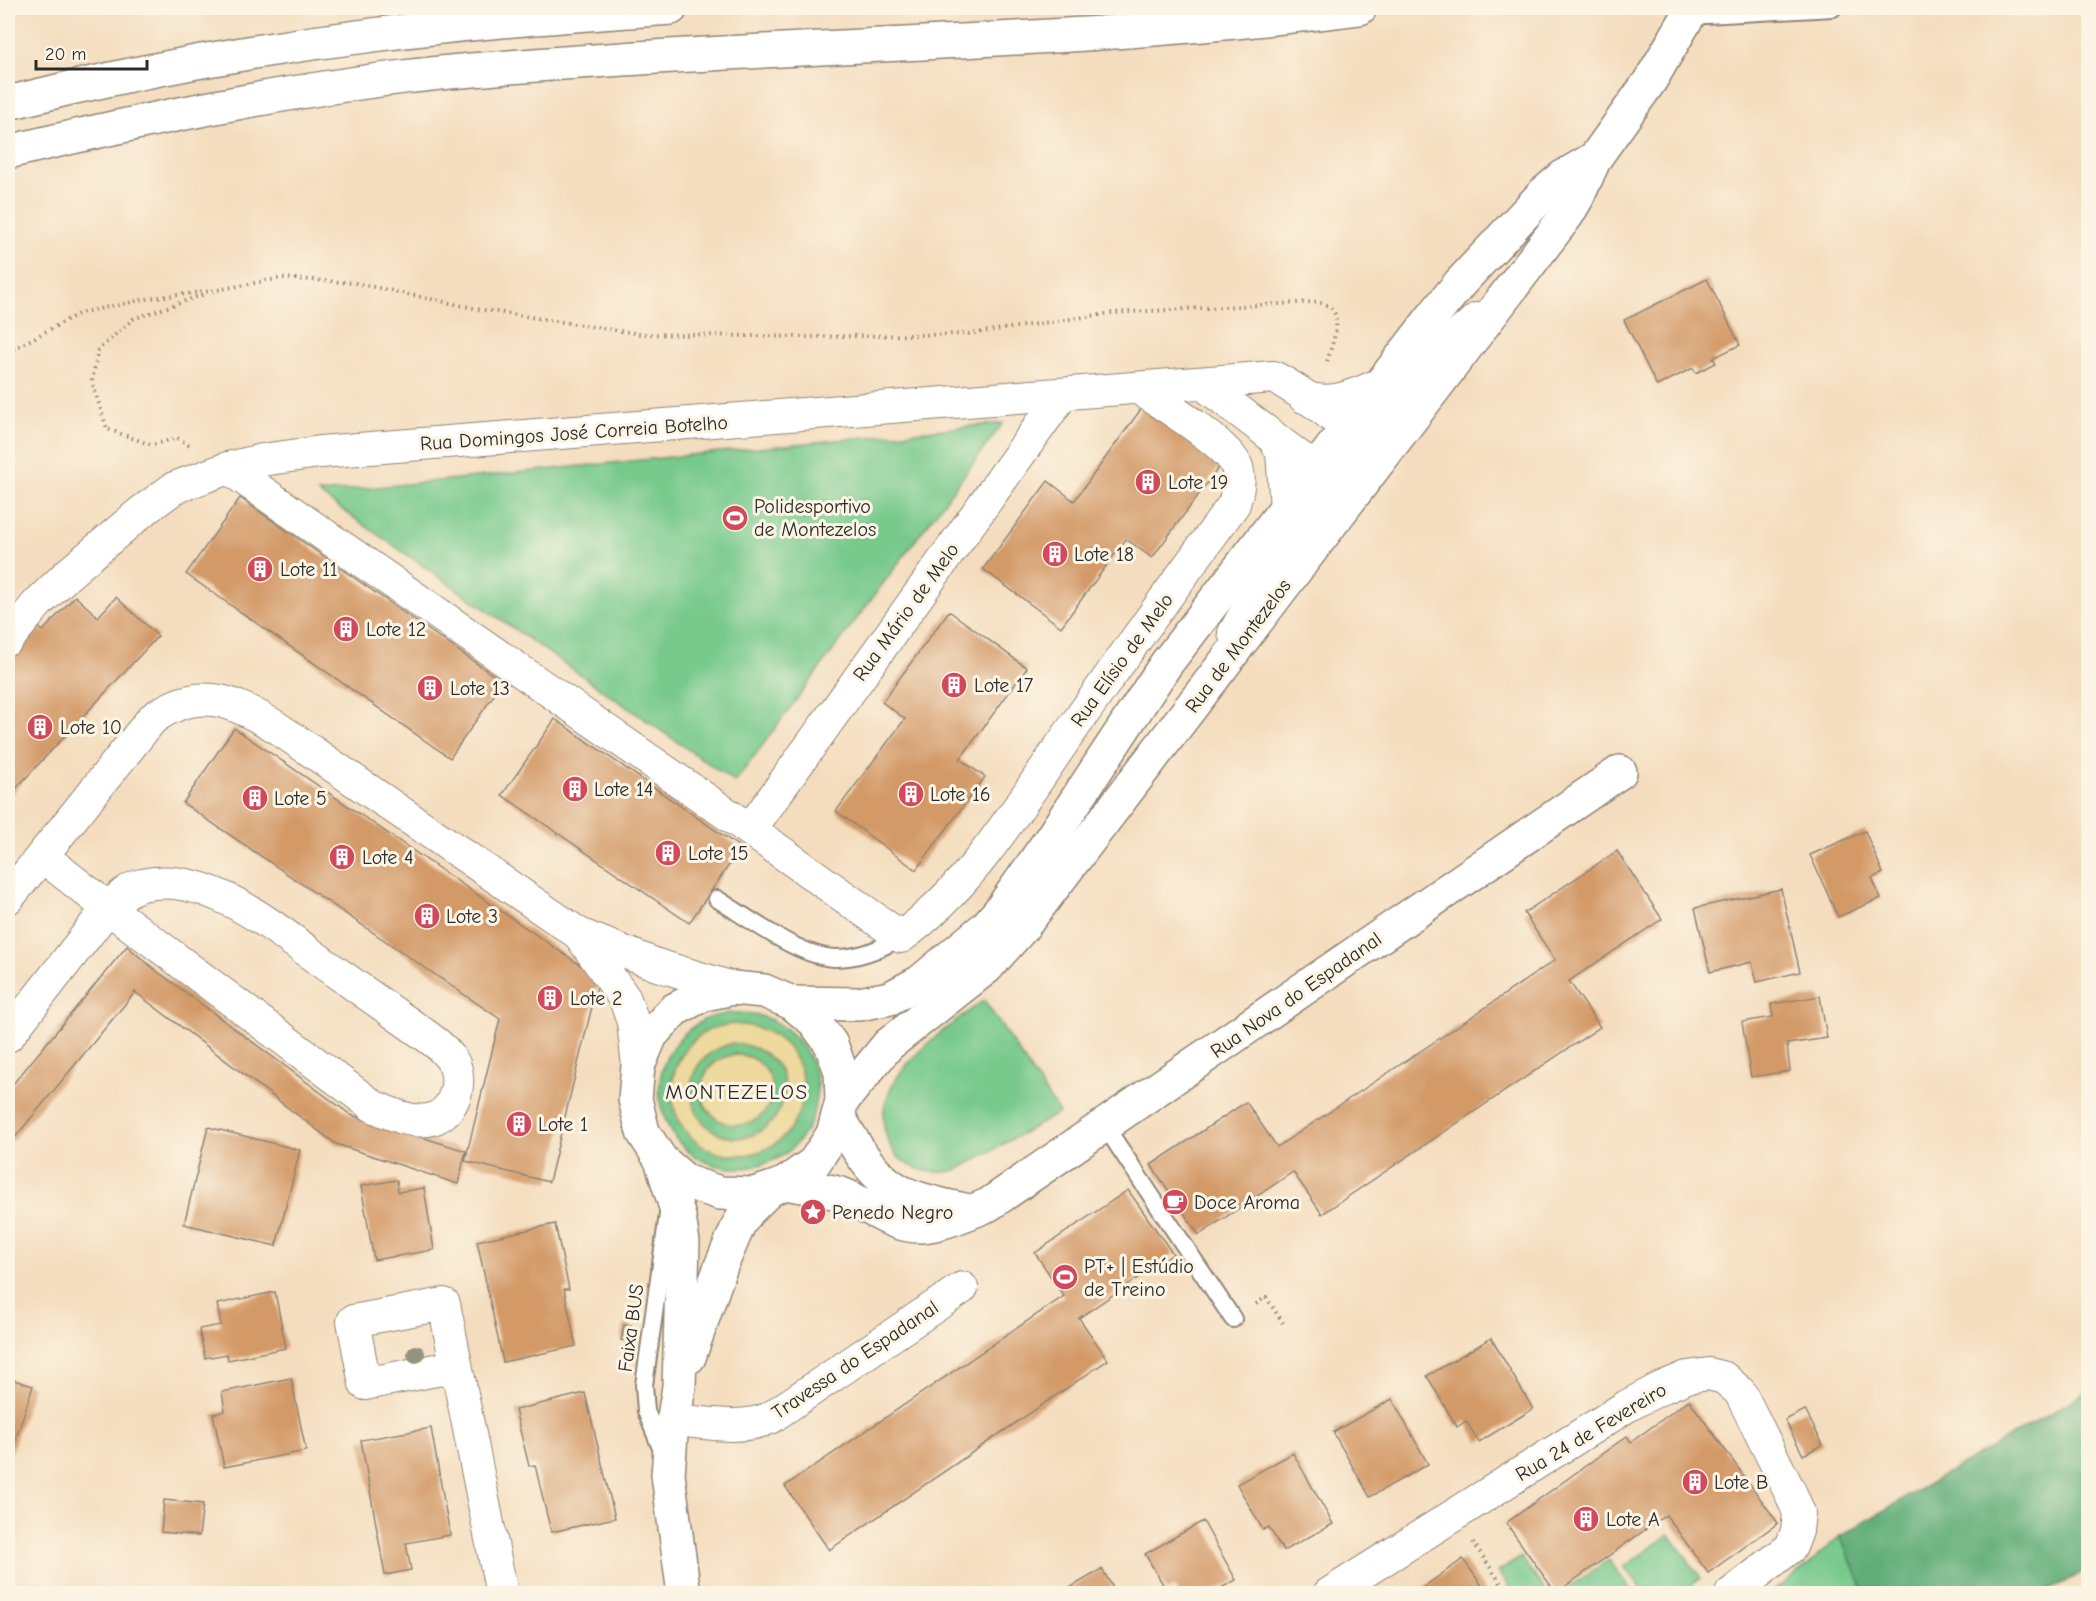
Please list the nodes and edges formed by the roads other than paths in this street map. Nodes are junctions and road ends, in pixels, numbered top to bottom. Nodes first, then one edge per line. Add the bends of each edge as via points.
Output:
1 (671, 8) edge
2 (1360, 8) edge
3 (1833, 8) edge
4 (1691, 12) edge
5 (8, 103) edge
6 (8, 152) edge
7 (1595, 158) junction
8 (1506, 295) junction
9 (1202, 383) junction
10 (1381, 384) junction
11 (1140, 389) junction
12 (1062, 395) junction
13 (1304, 397) junction
14 (1272, 436) junction
15 (1336, 450) junction
16 (228, 468) junction
17 (1286, 508) junction
18 (8, 639) edge
19 (1195, 702) junction
20 (1620, 772) dead end
21 (750, 830) junction
22 (42, 856) junction
23 (8, 898) edge
24 (717, 899) dead end
25 (108, 908) junction
26 (579, 934) junction
27 (901, 938) junction
28 (733, 988) junction
29 (792, 1003) junction
30 (8, 1036) edge
31 (638, 1066) junction
32 (840, 1109) junction
33 (1105, 1125) junction
34 (661, 1160) junction
35 (778, 1186) junction
36 (672, 1193) junction
37 (969, 1211) junction
38 (962, 1288) dead end
39 (1233, 1319) dead end
40 (456, 1366) dead end
41 (679, 1387) junction
42 (674, 1420) junction
43 (668, 1466) junction
44 (502, 1593) edge
45 (679, 1593) edge
46 (1329, 1593) edge
47 (1731, 1593) edge

1 - 5 main road via 372,35 165,68
2 - 6 main road via 1215,24 682,55 405,77 254,99
3 - 4 lane
4 - 7 main road, Rua de Montezelos via 1650,81
7 - 8 main road, Rua de Montezelos via 1573,206
7 - 10 main road, Rua de Montezelos via 1544,193 1456,288
8 - 15 street via 1440,352 1369,441
8 - 19 main road, Rua de Montezelos
9 - 11 street, Rua Domingos José Correia Botelho
9 - 13 street, Rua Domingos José Correia Botelho via 1273,377
9 - 14 street
10 - 13 street via 1340,400
10 - 15 main road, Rua de Montezelos
11 - 12 street, Rua Domingos José Correia Botelho
11 - 27 street, Rua Elísio de Melo via 1231,456 1238,469 1234,504 990,847 946,900
12 - 16 street, Rua Domingos José Correia Botelho via 320,452
12 - 21 street, Rua Mário de Melo
13 - 15 street, Rua Domingos José Correia Botelho via 1341,425
14 - 15 street via 1305,461
14 - 17 street via 1282,452
15 - 17 main road, Rua de Montezelos
15 - 19 street via 1339,482 1264,581
16 - 18 street, Rua Domingos José Correia Botelho via 174,488 140,513 67,575
16 - 21 street
17 - 29 main road, Rua de Montezelos via 1158,676 1050,840 987,926 925,978 890,999 859,1004
19 - 32 main road, Rua de Montezelos via 1006,948 976,977 888,1045
20 - 33 main road, Rua Nova do Espadanal
21 - 27 street
22 - 23 street
22 - 25 street
22 - 26 street via 152,719 183,703 217,700 233,703 276,727
24 - 27 lane via 792,945 824,957 862,955
25 - 25 street via 373,1106 409,1119 429,1120 446,1110 455,1098 458,1084 454,1064 443,1048 255,915 195,887 158,882 126,892
25 - 30 street
26 - 28 street via 657,965
26 - 31 street via 625,999 633,1022
28 - 29 main road via 764,991
28 - 31 main road via 704,994 674,1010 651,1035
29 - 32 main road via 814,1021 831,1044 841,1072
31 - 34 main road via 635,1099 643,1132
32 - 35 main road via 833,1134 814,1163
32 - 37 main road via 854,1145 887,1183 910,1196
33 - 37 main road, Rua Nova do Espadanal via 1005,1195
33 - 39 lane
34 - 35 main road via 687,1182 720,1193 754,1194
34 - 36 main road
35 - 37 main road, Rua Nova do Espadanal via 843,1195 907,1225 932,1224
35 - 41 main road via 743,1217 730,1243
36 - 41 main road via 683,1256
36 - 43 lane, Faixa BUS via 644,1385 646,1411
38 - 42 street, Travessa do Espadanal via 763,1421 734,1425
40 - 44 street
41 - 42 main road
42 - 43 main road
43 - 45 main road
46 - 47 street, Rua 24 de Fevereiro via 1627,1406 1686,1377 1710,1374 1725,1378 1740,1392 1798,1513 1791,1546

